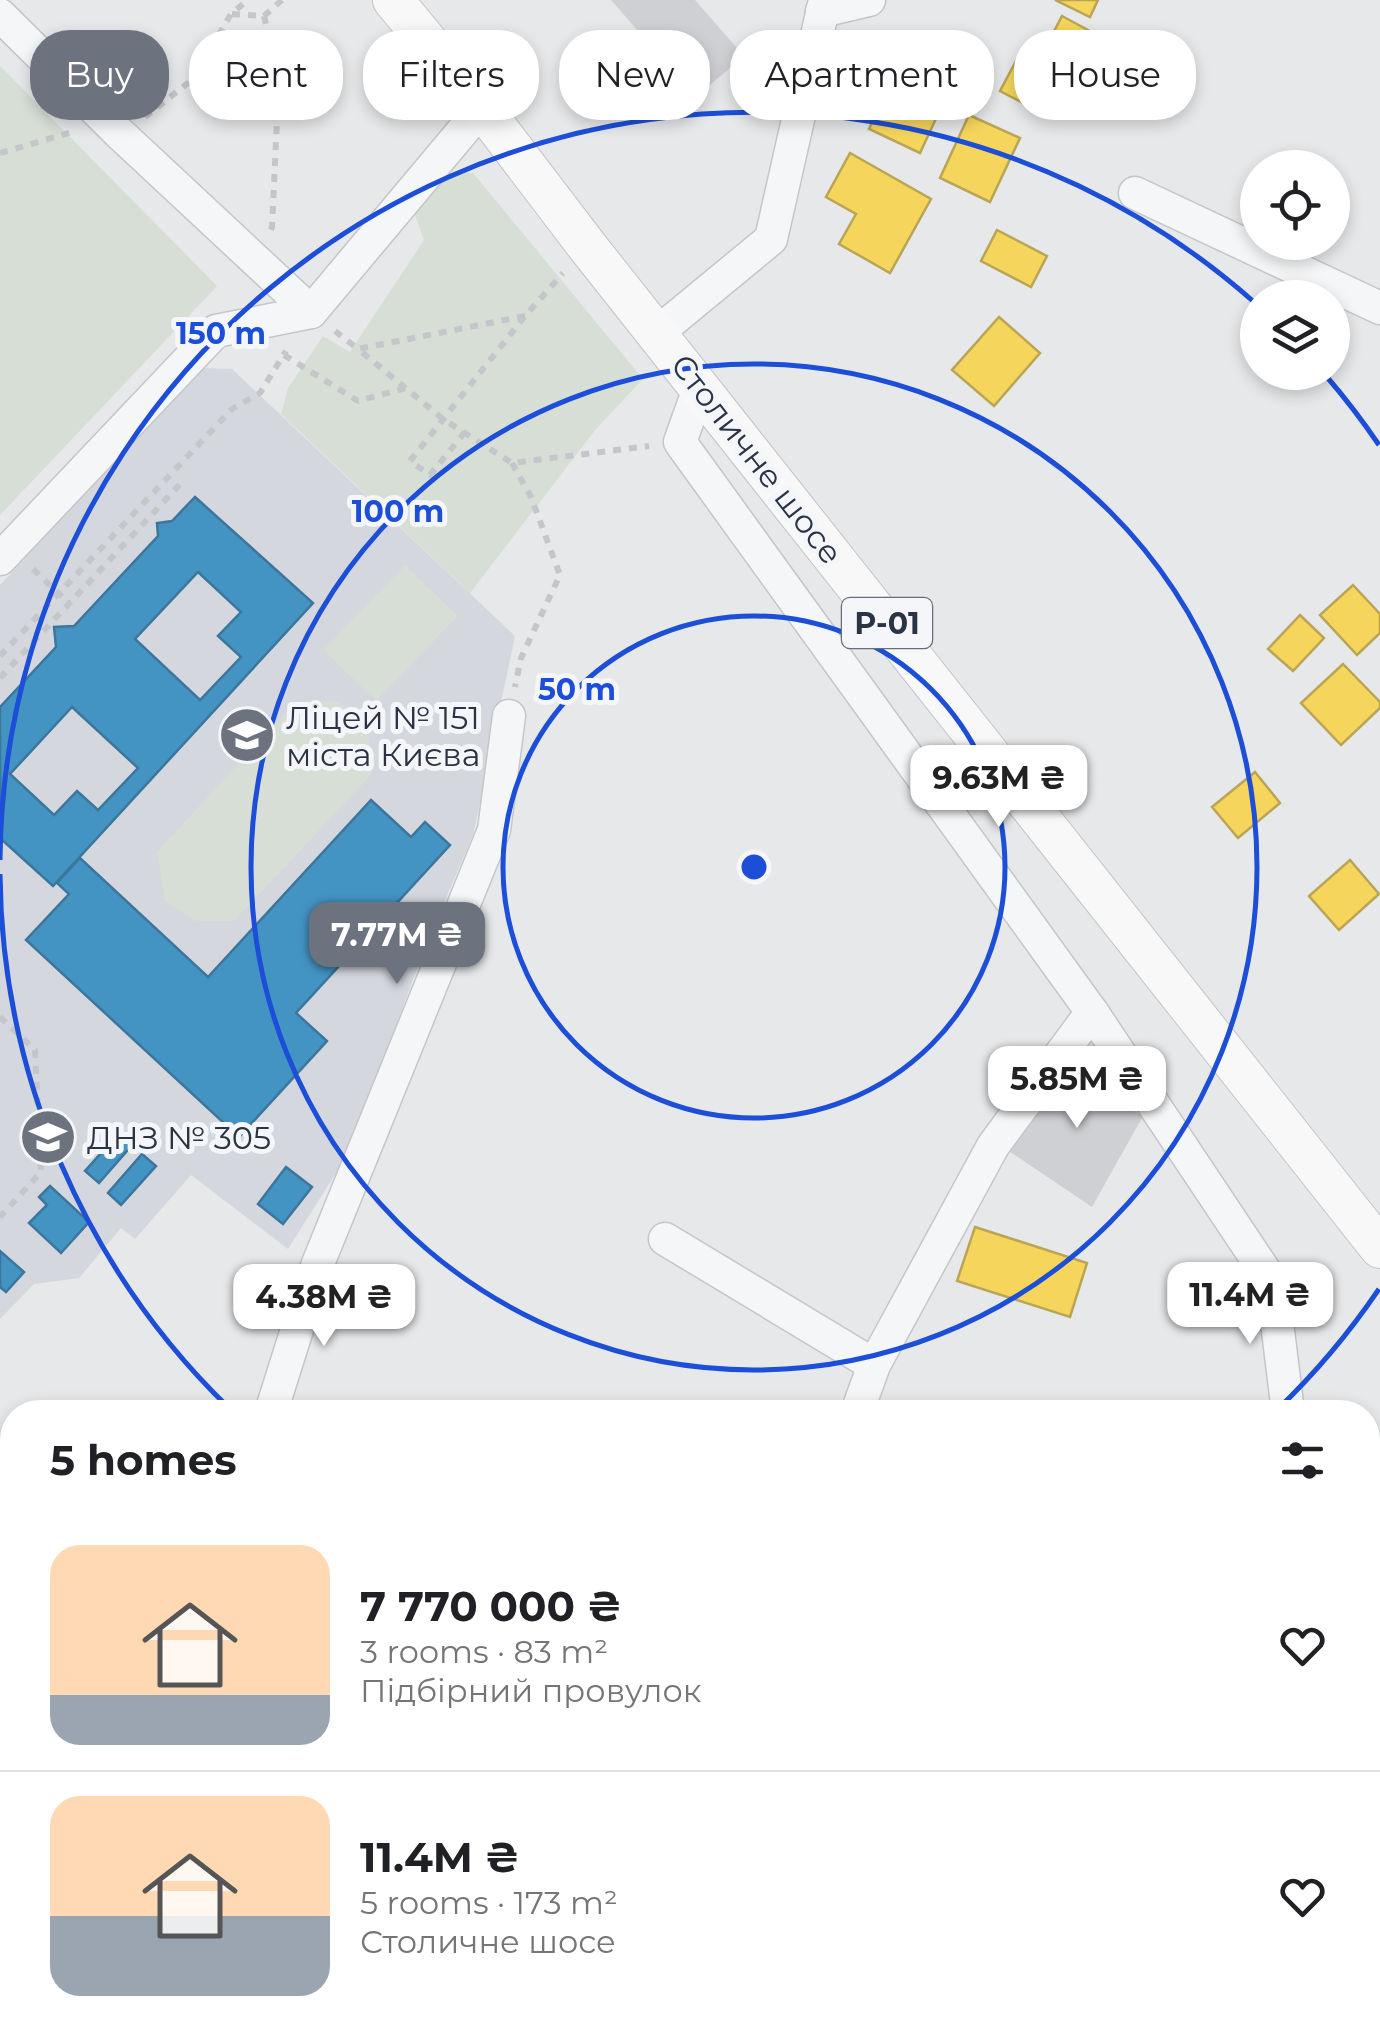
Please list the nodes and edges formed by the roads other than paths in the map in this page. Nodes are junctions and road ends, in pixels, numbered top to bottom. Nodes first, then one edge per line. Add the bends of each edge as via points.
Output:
1 (393, 0) edge
2 (869, 0) edge
3 (823, 6) edge
4 (0, 15) edge
5 (418, 30) edge
6 (472, 120) edge
7 (491, 120) edge
8 (1135, 192) dead end
9 (1380, 308) edge
10 (311, 312) junction
11 (658, 333) junction
12 (700, 386) junction
13 (5, 553) edge
14 (509, 716) road end
15 (1092, 1012) junction
16 (665, 1239) dead end
17 (1380, 1248) edge
18 (874, 1365) junction
19 (275, 1400) edge
20 (861, 1400) edge
21 (1287, 1400) edge

1 - 5 main road, Столичне шосе / Р-01
2 - 3 street
3 - 11 street via 771,239
4 - 10 street
6 - 10 street
7 - 11 main road, Столичне шосе / Р-01
8 - 9 street
10 - 13 street via 216,330
11 - 12 main road, Столичне шосе / Р-01
12 - 15 street via 680,442
12 - 17 main road, Столичне шосе / Р-01
14 - 19 street via 494,830 318,1266
15 - 18 street via 993,1146
15 - 21 street via 1272,1282
16 - 18 street
18 - 20 street

